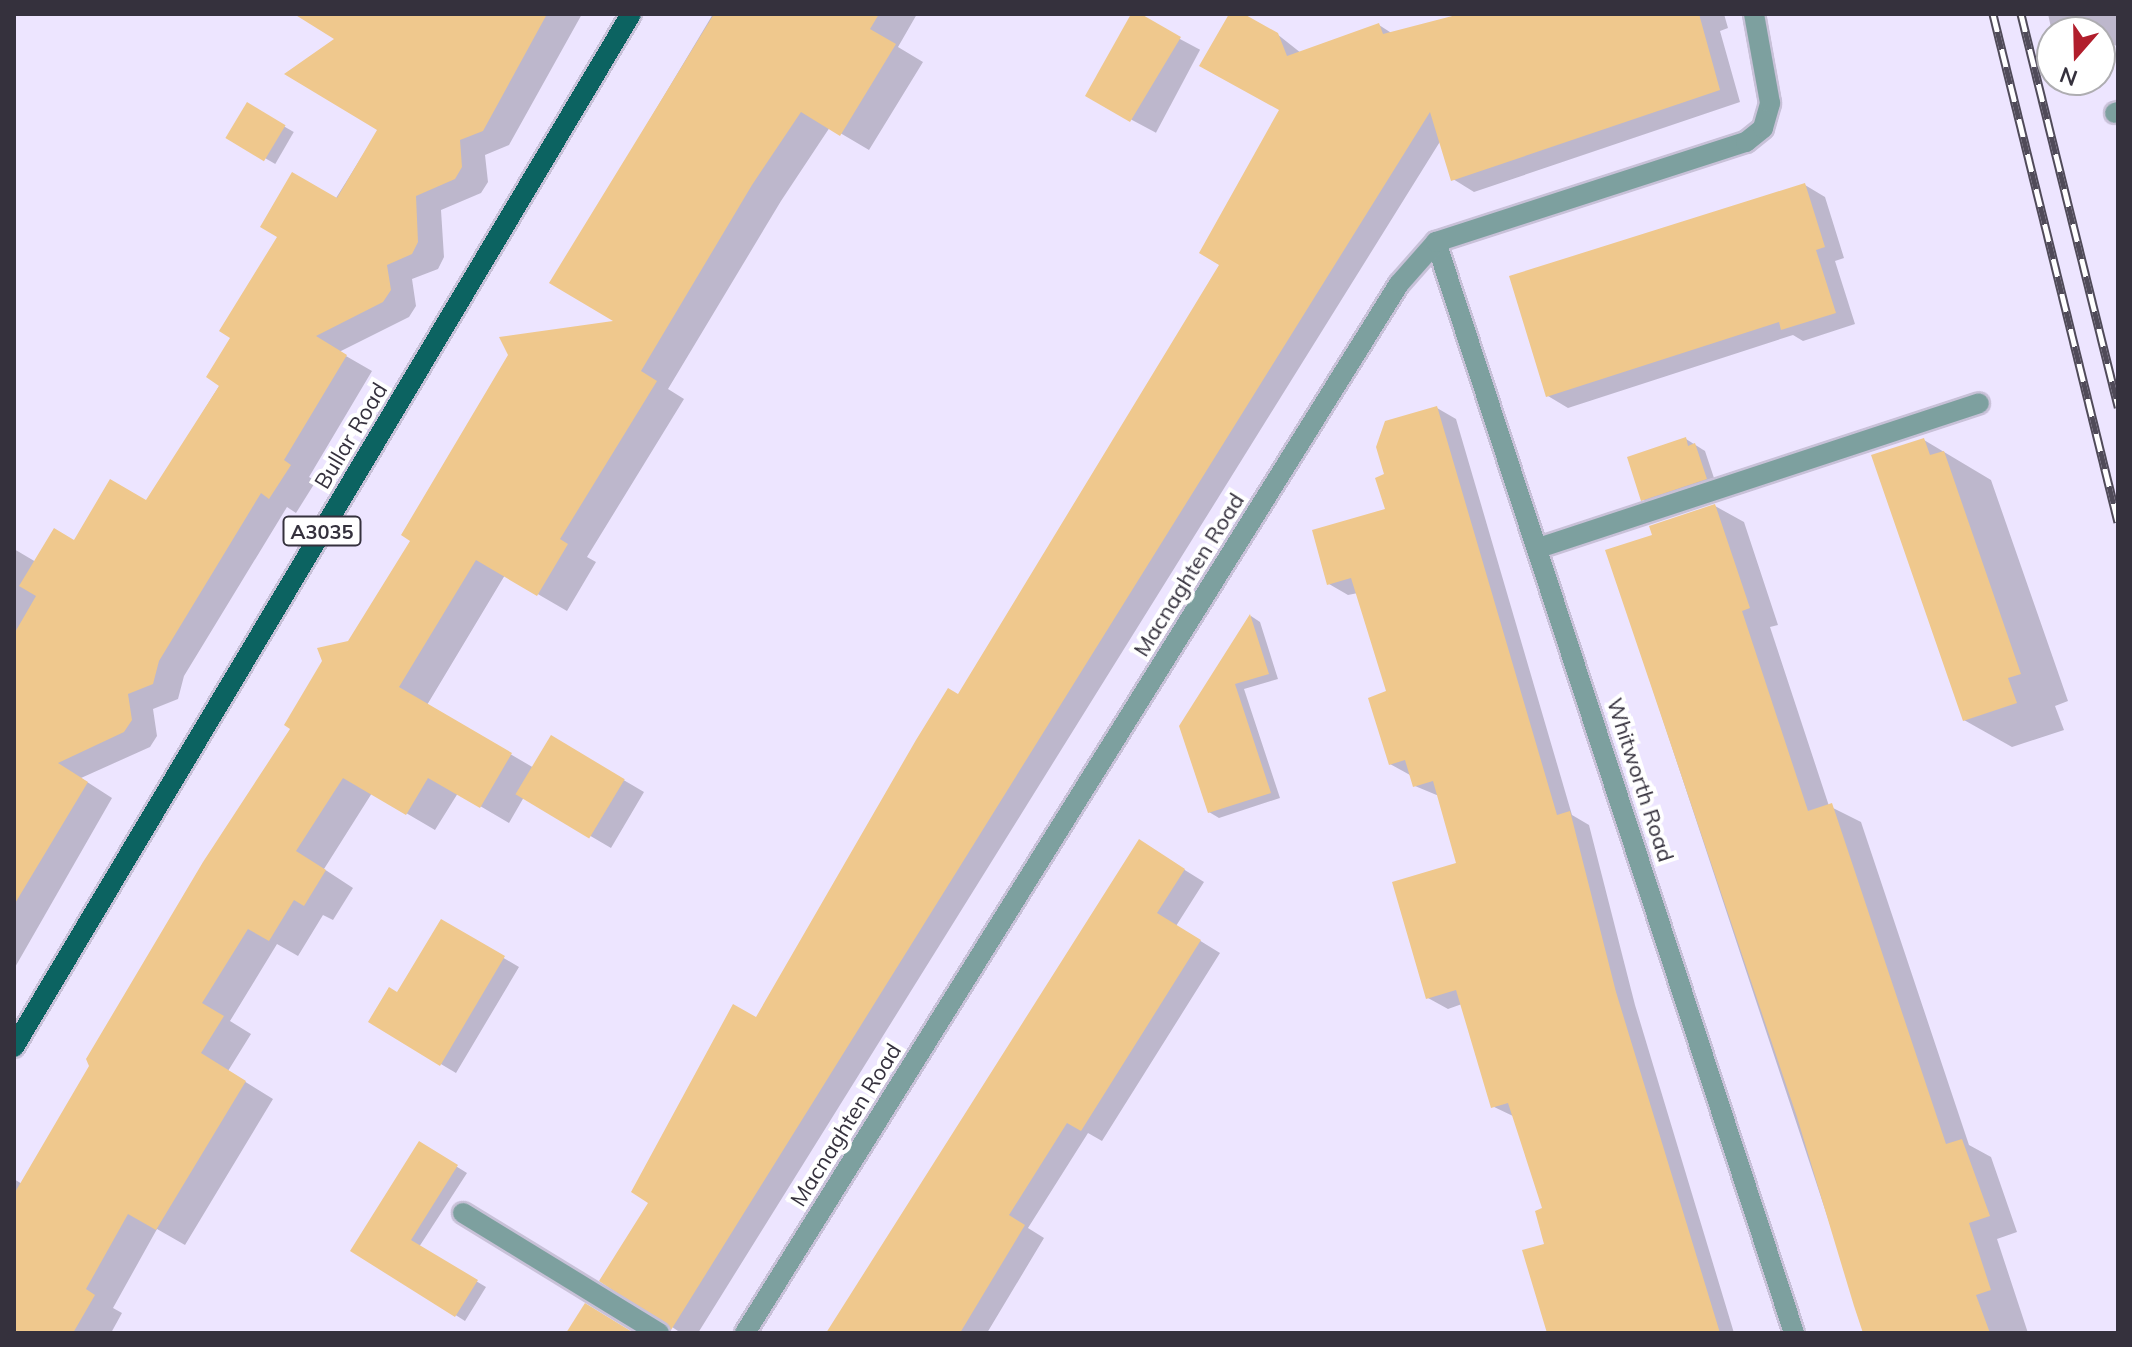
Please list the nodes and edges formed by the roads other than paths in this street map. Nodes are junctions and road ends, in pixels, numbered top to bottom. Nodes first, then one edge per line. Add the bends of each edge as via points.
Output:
1 (631, 14) edge
2 (1754, 14) edge
3 (1436, 242) junction
4 (1979, 403) dead end
5 (1539, 548) junction
6 (14, 1047) edge
7 (463, 1213) dead end
8 (659, 1333) edge
9 (745, 1333) edge
10 (1794, 1333) edge

1 - 6 main road, Bullar Road / A3035
2 - 3 street via 1770,103 1763,128 1746,142
3 - 5 street, Whitworth Road
3 - 9 street, Macnaghten Road via 1399,284
4 - 5 street
5 - 10 street, Whitworth Road
7 - 8 street

